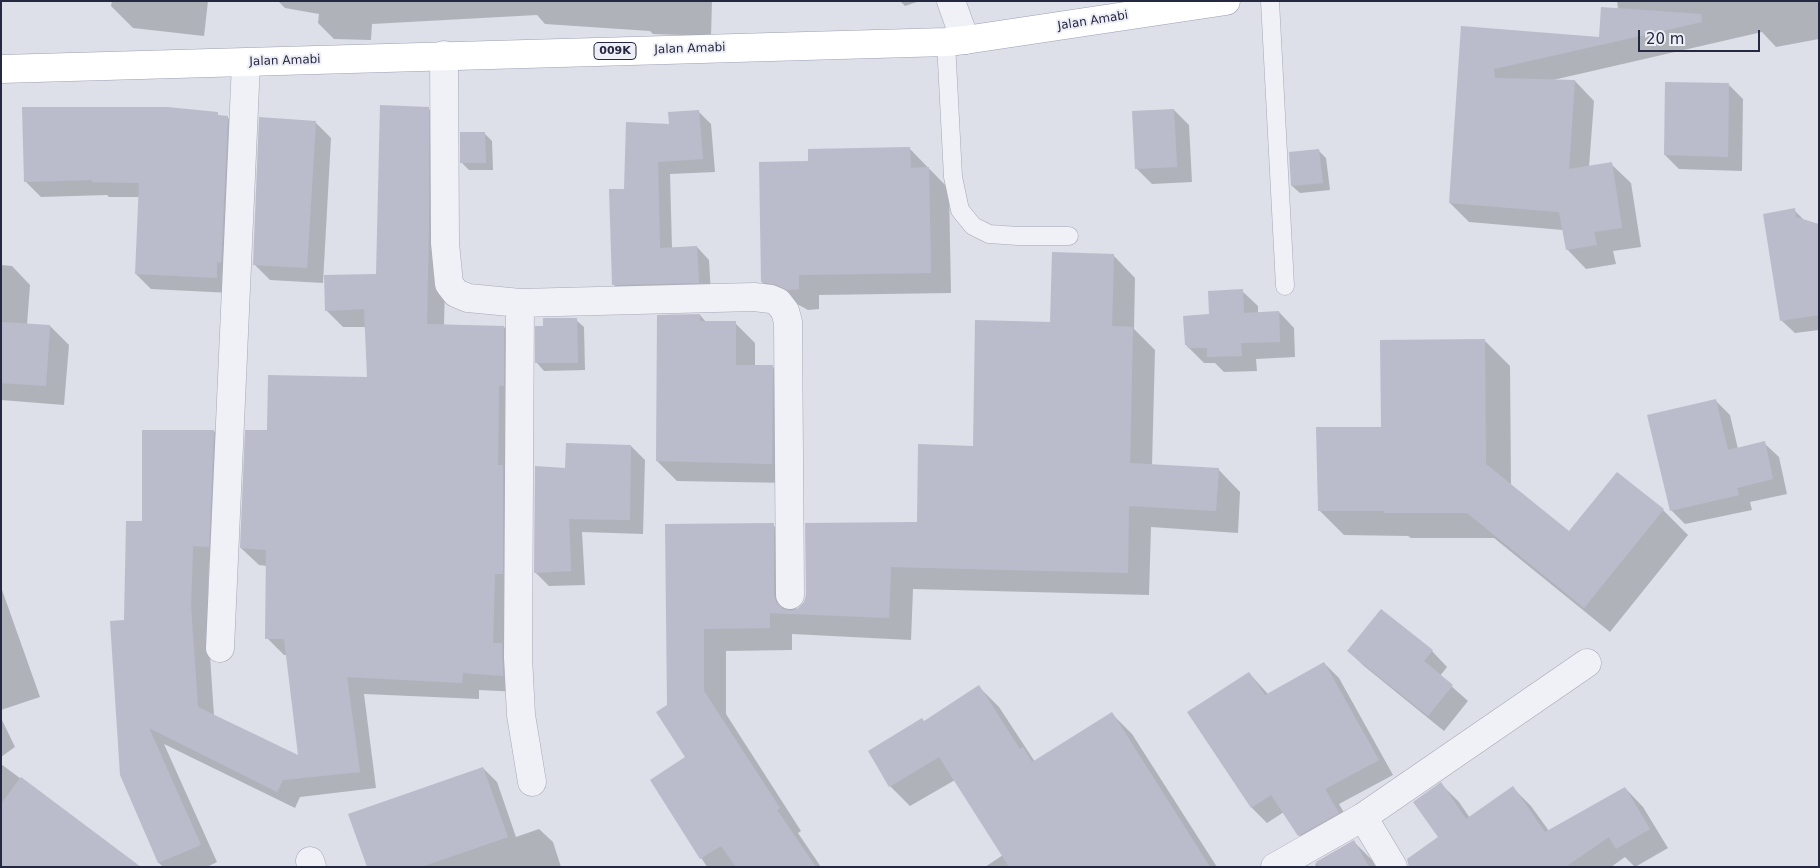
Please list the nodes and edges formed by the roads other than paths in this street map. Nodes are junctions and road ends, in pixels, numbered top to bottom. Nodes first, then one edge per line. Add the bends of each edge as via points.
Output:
1 (951, 1) edge
2 (1226, 1) edge
3 (1270, 1) edge
4 (956, 41) junction
5 (444, 55) junction
6 (246, 63) junction
7 (1, 69) edge
8 (1069, 236) dead end
9 (1285, 286) dead end
10 (520, 303) junction
11 (790, 595) dead end
12 (220, 648) dead end
13 (1588, 663) dead end
14 (532, 782) dead end
15 (1363, 817) junction
16 (1275, 867) edge
17 (1393, 867) edge

1 - 4 street
2 - 4 main road, Jalan Amabi / 009K
3 - 9 lane
4 - 5 main road, Jalan Amabi / 009K
4 - 8 lane via 953,177 960,210 973,226 989,234
5 - 6 main road, Jalan Amabi / 009K
5 - 10 street via 445,243 449,284 456,293 468,298
6 - 7 main road, Jalan Amabi / 009K
6 - 12 street
10 - 11 street via 754,297 778,302 788,322
10 - 14 street via 518,657 521,715
13 - 15 street
15 - 16 street
15 - 17 street

